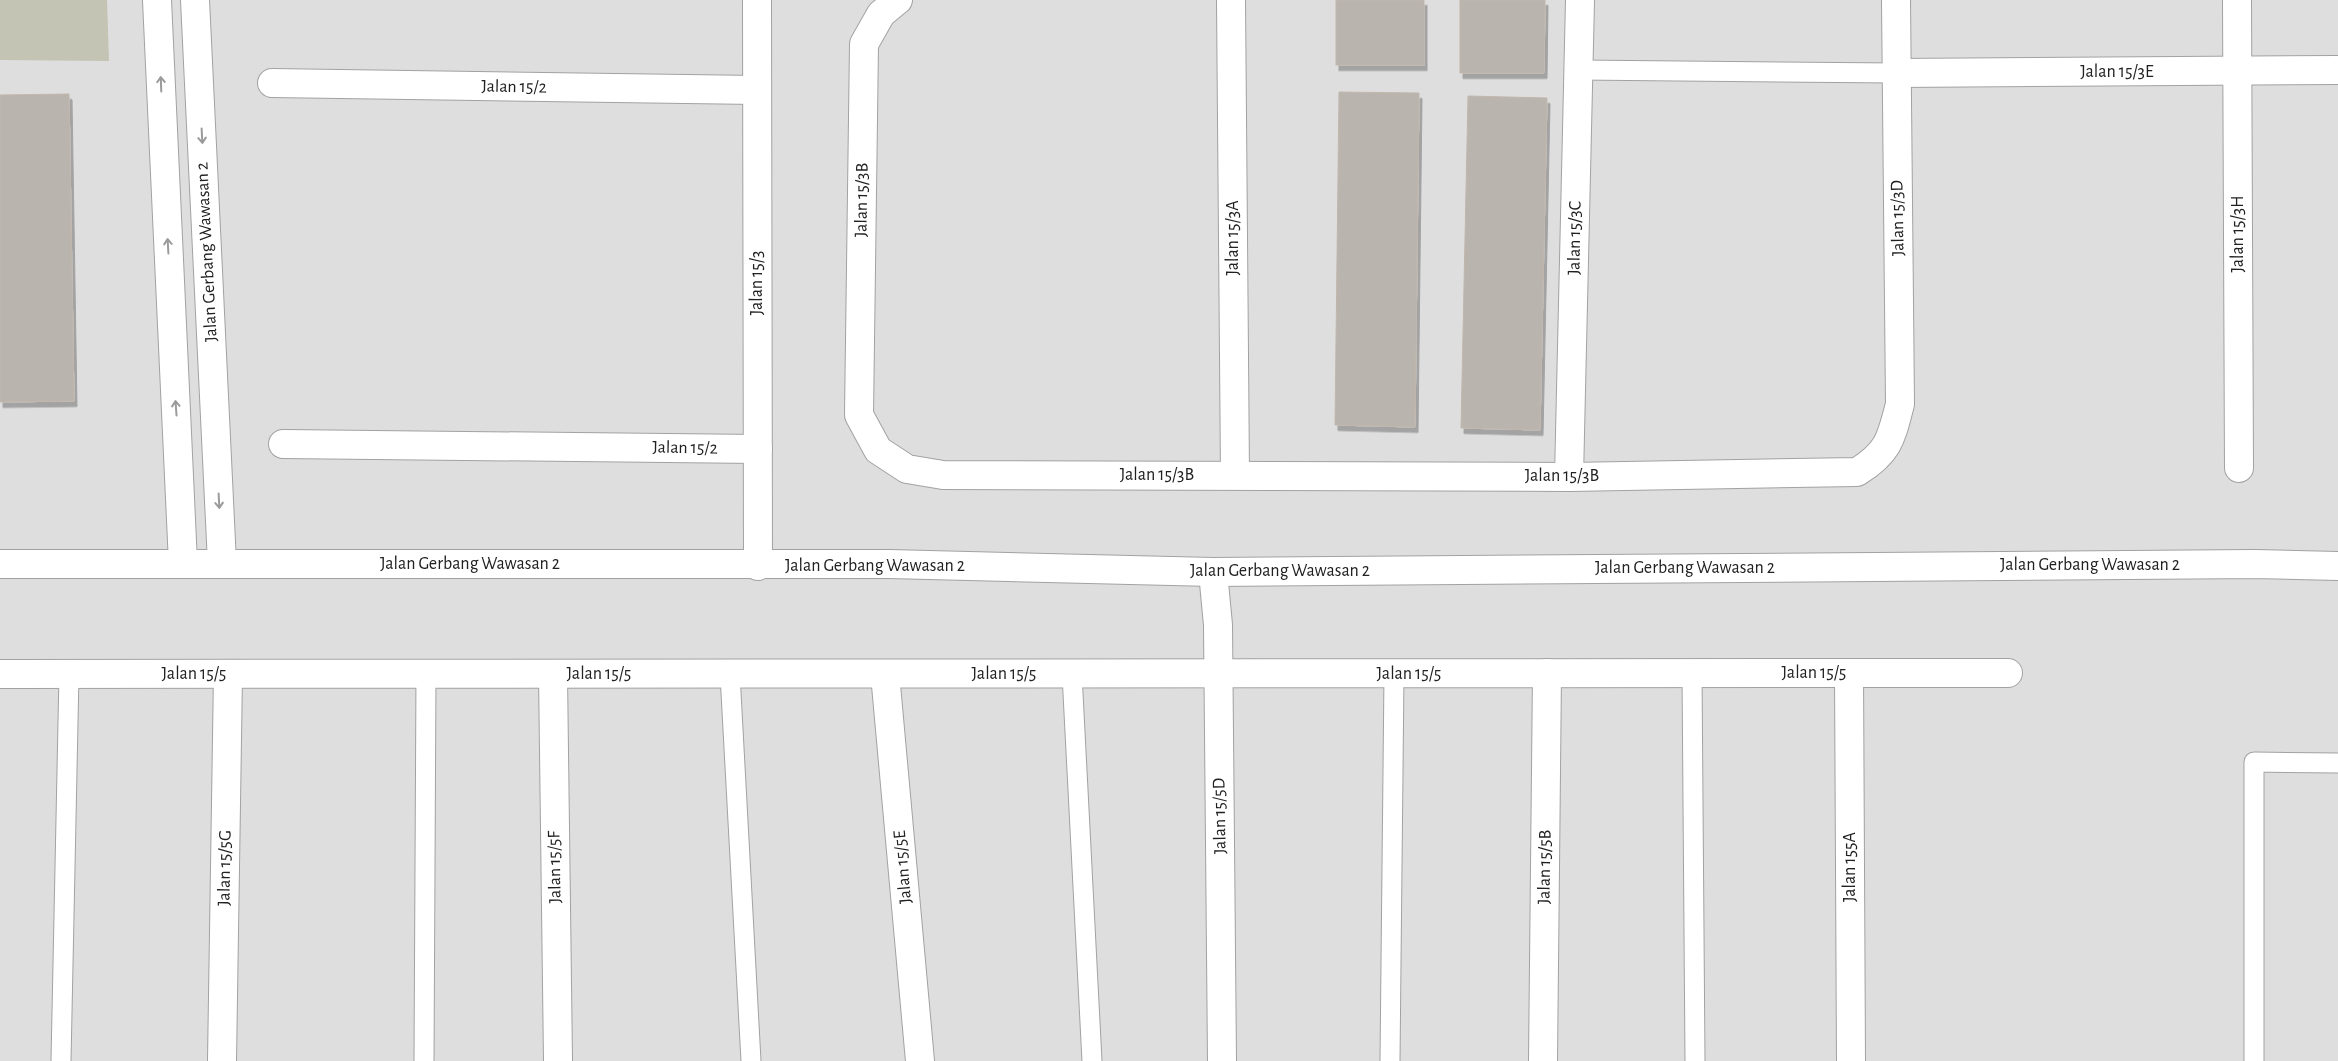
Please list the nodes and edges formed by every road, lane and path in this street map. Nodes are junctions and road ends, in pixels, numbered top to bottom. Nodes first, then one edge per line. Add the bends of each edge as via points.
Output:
1 (157, 0) edge
2 (196, 0) edge
3 (757, 0) edge
4 (898, 0) edge
5 (1232, 0) edge
6 (1580, 0) edge
7 (1896, 0) edge
8 (2237, 0) edge
9 (1578, 70) junction
10 (2338, 70) edge
11 (2238, 71) junction
12 (1896, 73) junction
13 (272, 83) dead end
14 (757, 90) junction
15 (1892, 436) joint
16 (283, 444) dead end
17 (758, 449) junction
18 (2239, 468) dead end
19 (1235, 475) junction
20 (1569, 477) junction
21 (183, 563) junction
22 (222, 563) junction
23 (0, 564) edge
24 (758, 566) junction
25 (2338, 566) edge
26 (1213, 572) junction
27 (1219, 673) junction
28 (1547, 673) junction
29 (1692, 673) junction
30 (1849, 673) junction
31 (2008, 673) dead end
32 (0, 674) edge
33 (69, 674) junction
34 (228, 674) junction
35 (426, 674) junction
36 (553, 674) junction
37 (730, 674) junction
38 (885, 674) junction
39 (1072, 674) junction
40 (1394, 674) junction
41 (2338, 763) edge
42 (61, 1061) edge
43 (222, 1061) edge
44 (424, 1061) edge
45 (558, 1061) edge
46 (750, 1061) edge
47 (920, 1061) edge
48 (1092, 1061) edge
49 (1222, 1061) edge
50 (1390, 1061) edge
51 (1543, 1061) edge
52 (1695, 1061) edge
53 (1851, 1061) edge
54 (2254, 1061) edge

21 -> 1 street
2 -> 22 street, Jalan Gerbang Wawasan 2
3 - 14 street, Jalan 15/3
4 - 19 street, Jalan 15/3B via 881,14 864,44 859,415 878,450 907,469 943,475
5 - 19 street, Jalan 15/3A
6 - 9 street, Jalan 15/3C
7 - 12 street, Jalan 15/3D
8 - 11 street, Jalan 15/3H
9 - 12 lane
9 - 20 street, Jalan 15/3C
10 - 11 street, Jalan 15/3E
11 - 12 street, Jalan 15/3E
11 - 18 street, Jalan 15/3H
12 - 15 street, Jalan 15/3D via 1900,404
13 - 14 street, Jalan 15/2
14 - 17 street, Jalan 15/3
15 - 20 street, Jalan 15/3B via 1876,460 1857,472
16 - 17 street, Jalan 15/2
17 - 24 street, Jalan 15/3
19 - 20 street, Jalan 15/3B
21 - 22 street, Jalan Gerbang Wawasan 2
21 - 23 street, Jalan Gerbang Wawasan 2
22 - 24 street, Jalan Gerbang Wawasan 2
24 - 26 street, Jalan Gerbang Wawasan 2 via 888,564
25 - 26 street, Jalan Gerbang Wawasan 2
26 - 27 street, Jalan 15/5D
27 - 39 street, Jalan 15/5
27 - 40 street, Jalan 15/5
27 - 49 street, Jalan 15/5D
28 - 29 street, Jalan 15/5
28 - 40 street, Jalan 15/5
28 - 51 street, Jalan 15/5B
29 - 30 street, Jalan 15/5
29 - 52 lane
30 - 31 street, Jalan 15/5
30 - 53 street, Jalan 155A
32 - 33 street, Jalan 15/5
33 - 34 street, Jalan 15/5
33 - 42 lane
34 - 35 street, Jalan 15/5
34 - 43 street, Jalan 15/5G
35 - 36 street, Jalan 15/5
35 - 44 lane
36 - 37 street, Jalan 15/5
36 - 45 street, Jalan 15/5F
37 - 38 street, Jalan 15/5
37 - 46 lane
38 - 39 street, Jalan 15/5
38 - 47 street, Jalan 15/5E
39 - 48 lane
40 - 50 lane
41 - 54 lane via 2254,762

